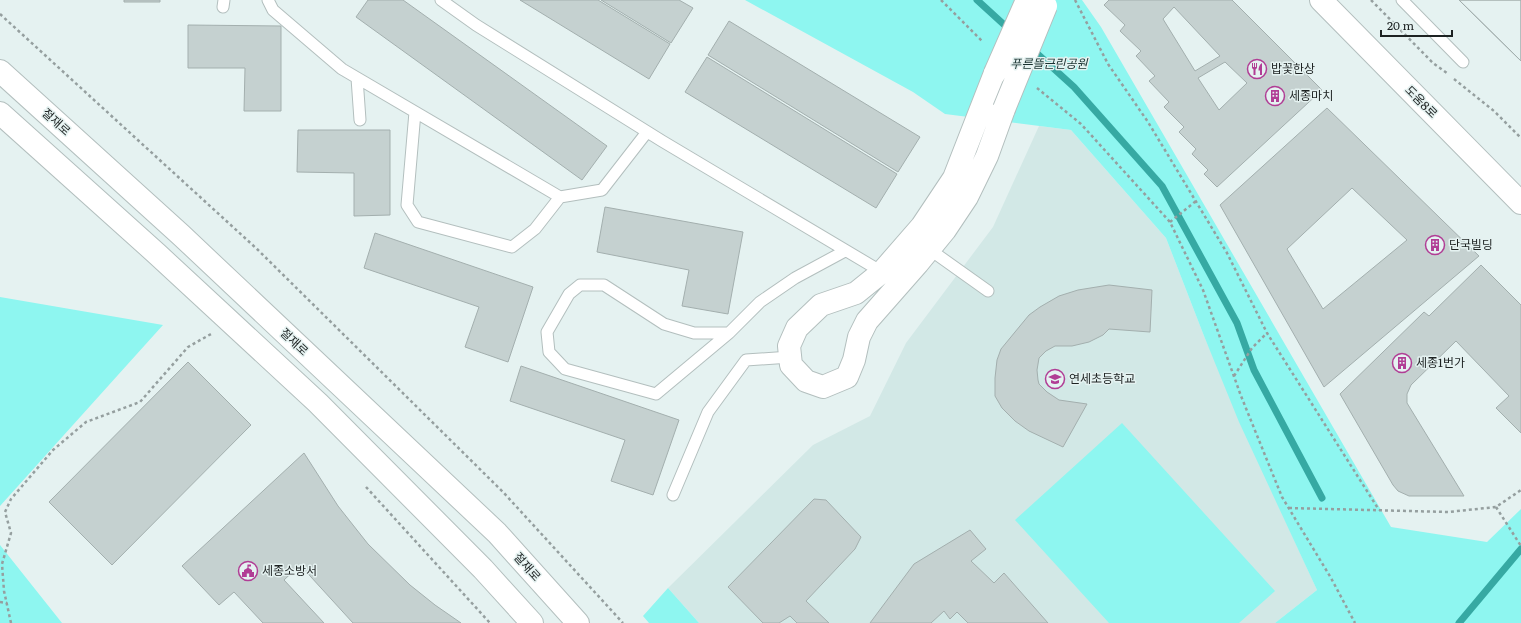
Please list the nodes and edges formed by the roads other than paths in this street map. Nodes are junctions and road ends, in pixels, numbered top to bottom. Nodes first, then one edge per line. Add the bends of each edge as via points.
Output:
1 (268, 0) edge
2 (441, 0) edge
3 (1321, 0) edge
4 (1402, 0) edge
5 (1040, 2) edge
6 (1464, 62) dead end
7 (0, 71) edge
8 (357, 78) junction
9 (414, 112) junction
10 (0, 113) edge
11 (360, 120) dead end
12 (647, 132) junction
13 (560, 197) junction
14 (1521, 203) edge
15 (929, 249) junction
16 (845, 250) junction
17 (882, 272) junction
18 (988, 291) dead end
19 (729, 334) junction
20 (790, 357) junction
21 (673, 496) dead end
22 (532, 623) edge
23 (578, 623) edge

1 - 8 lane via 273,10 342,69
2 - 12 lane via 476,25
3 - 14 street, 도움8로
4 - 6 lane
5 - 15 street, bridge via 987,156 967,197
5 - 17 street, bridge via 995,73 954,178 922,226
7 - 23 street, 절재로 via 181,235 497,533
8 - 9 lane
8 - 11 lane
9 - 13 lane
9 - 13 lane via 407,205 418,222 512,247 535,229
10 - 22 street via 318,403 483,569
12 - 13 lane via 602,190
12 - 16 lane
15 - 18 lane
15 - 20 street via 867,321 847,377 823,387 806,381 791,365
16 - 17 lane
16 - 19 lane via 795,278 760,302
17 - 20 street via 856,293 821,305 797,328 789,346
19 - 19 lane via 694,333 664,324 604,285 580,286 569,294 547,332 549,352 565,369 656,394
20 - 21 lane via 746,360 708,412

